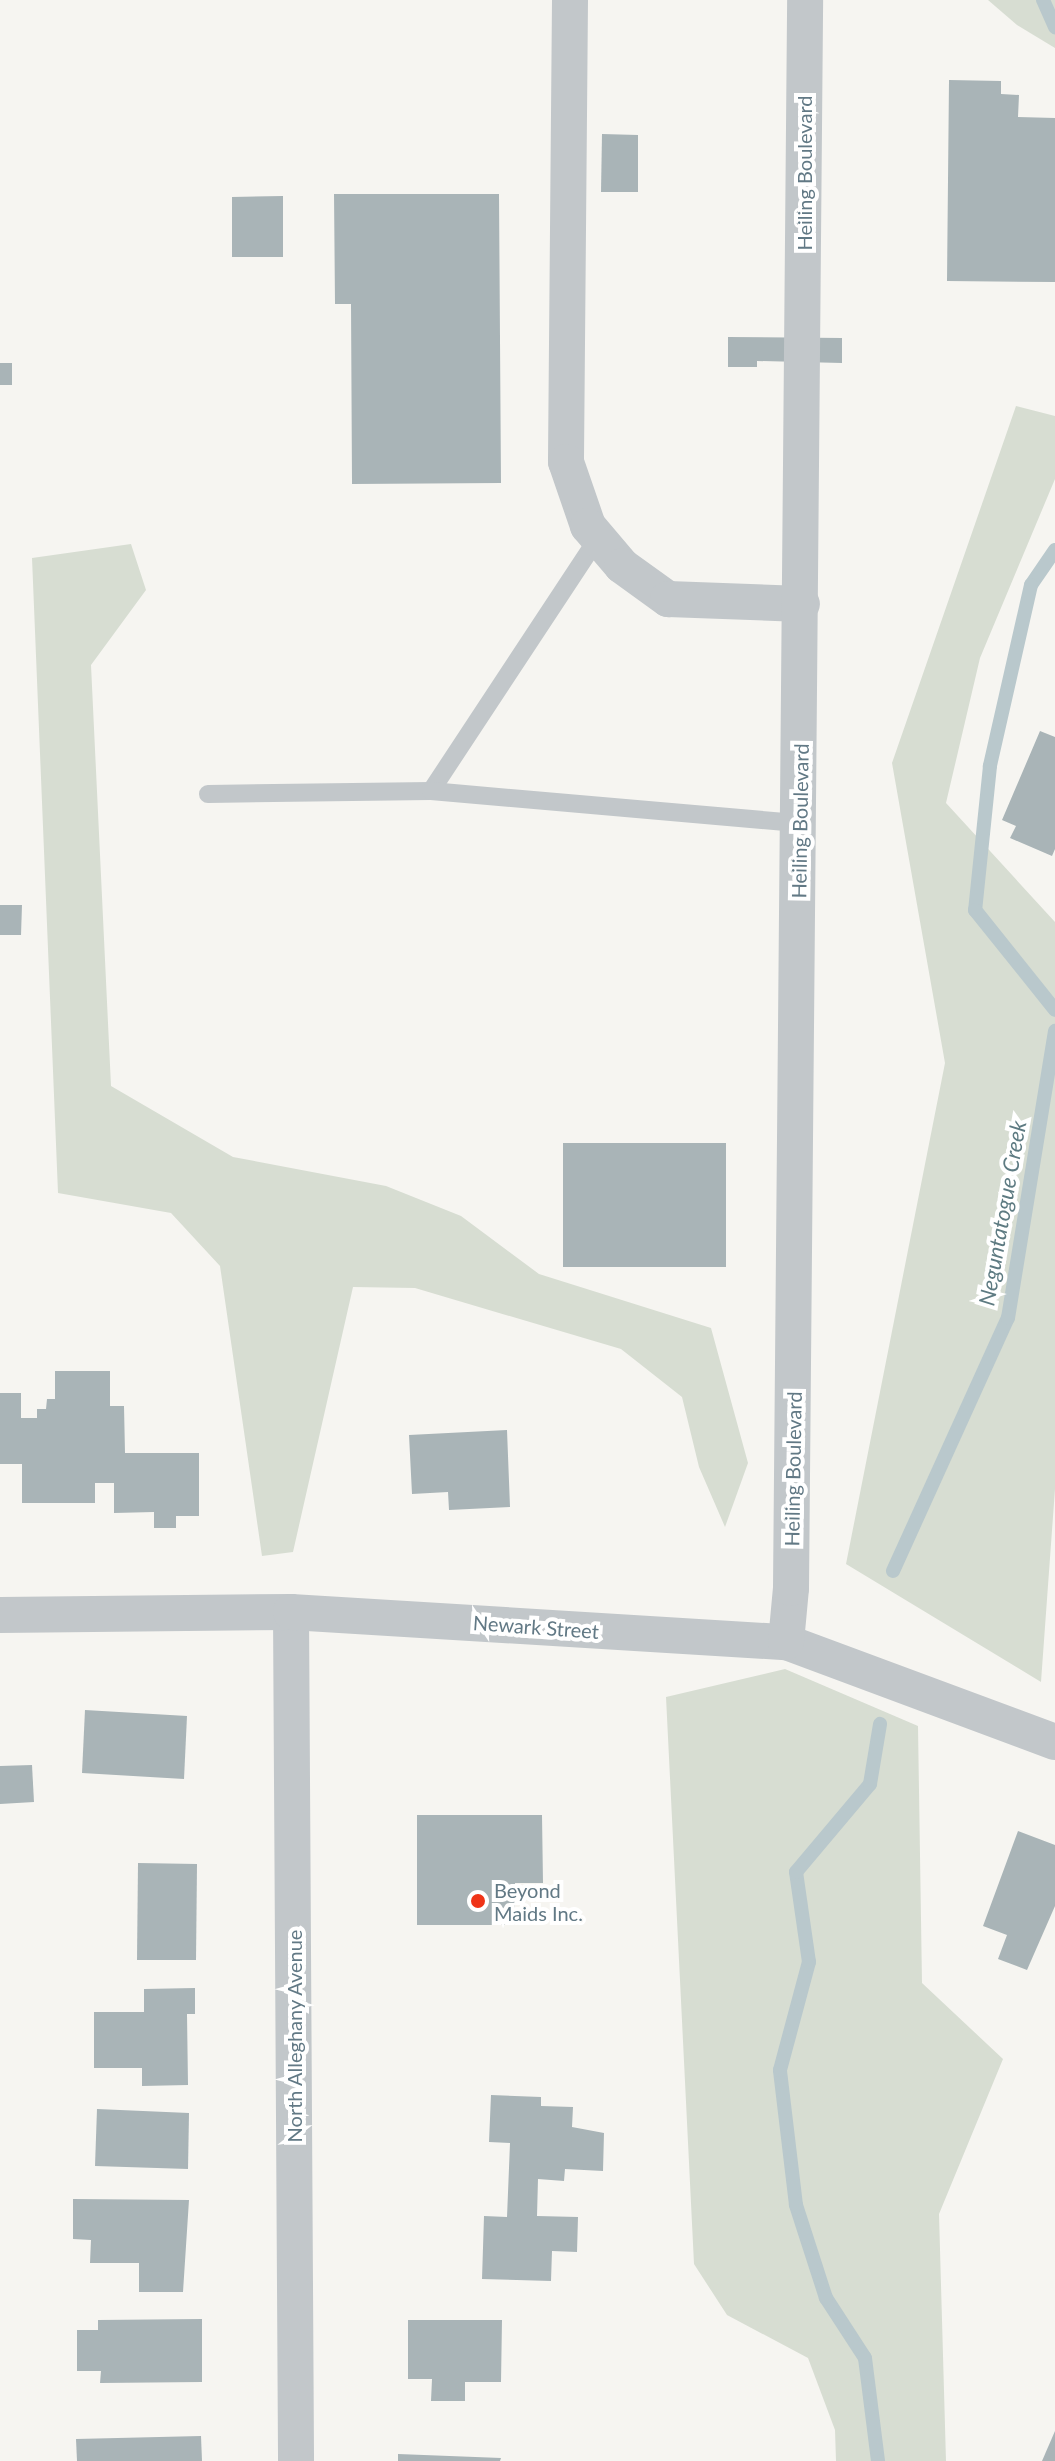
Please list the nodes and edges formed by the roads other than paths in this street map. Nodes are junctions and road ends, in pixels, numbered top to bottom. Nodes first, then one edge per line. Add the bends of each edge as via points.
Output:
1 (570, 0) edge
2 (805, 0) edge
3 (598, 538) junction
4 (802, 604) junction
5 (431, 791) junction
6 (208, 794) dead end
7 (800, 823) junction
8 (291, 1612) junction
9 (0, 1615) edge
10 (786, 1642) junction
11 (1055, 1742) edge
12 (296, 2461) edge

1 - 3 street via 566,462 588,526
2 - 4 street, Heiling Boulevard
3 - 4 street via 622,566 668,599
3 - 5 lane
4 - 7 street, Heiling Boulevard
5 - 6 lane
5 - 7 lane
7 - 10 street, Heiling Boulevard via 791,1588
8 - 9 street, Newark Street
8 - 10 street, Newark Street
8 - 12 street, North Alleghany Avenue
10 - 11 street, Newark Street

